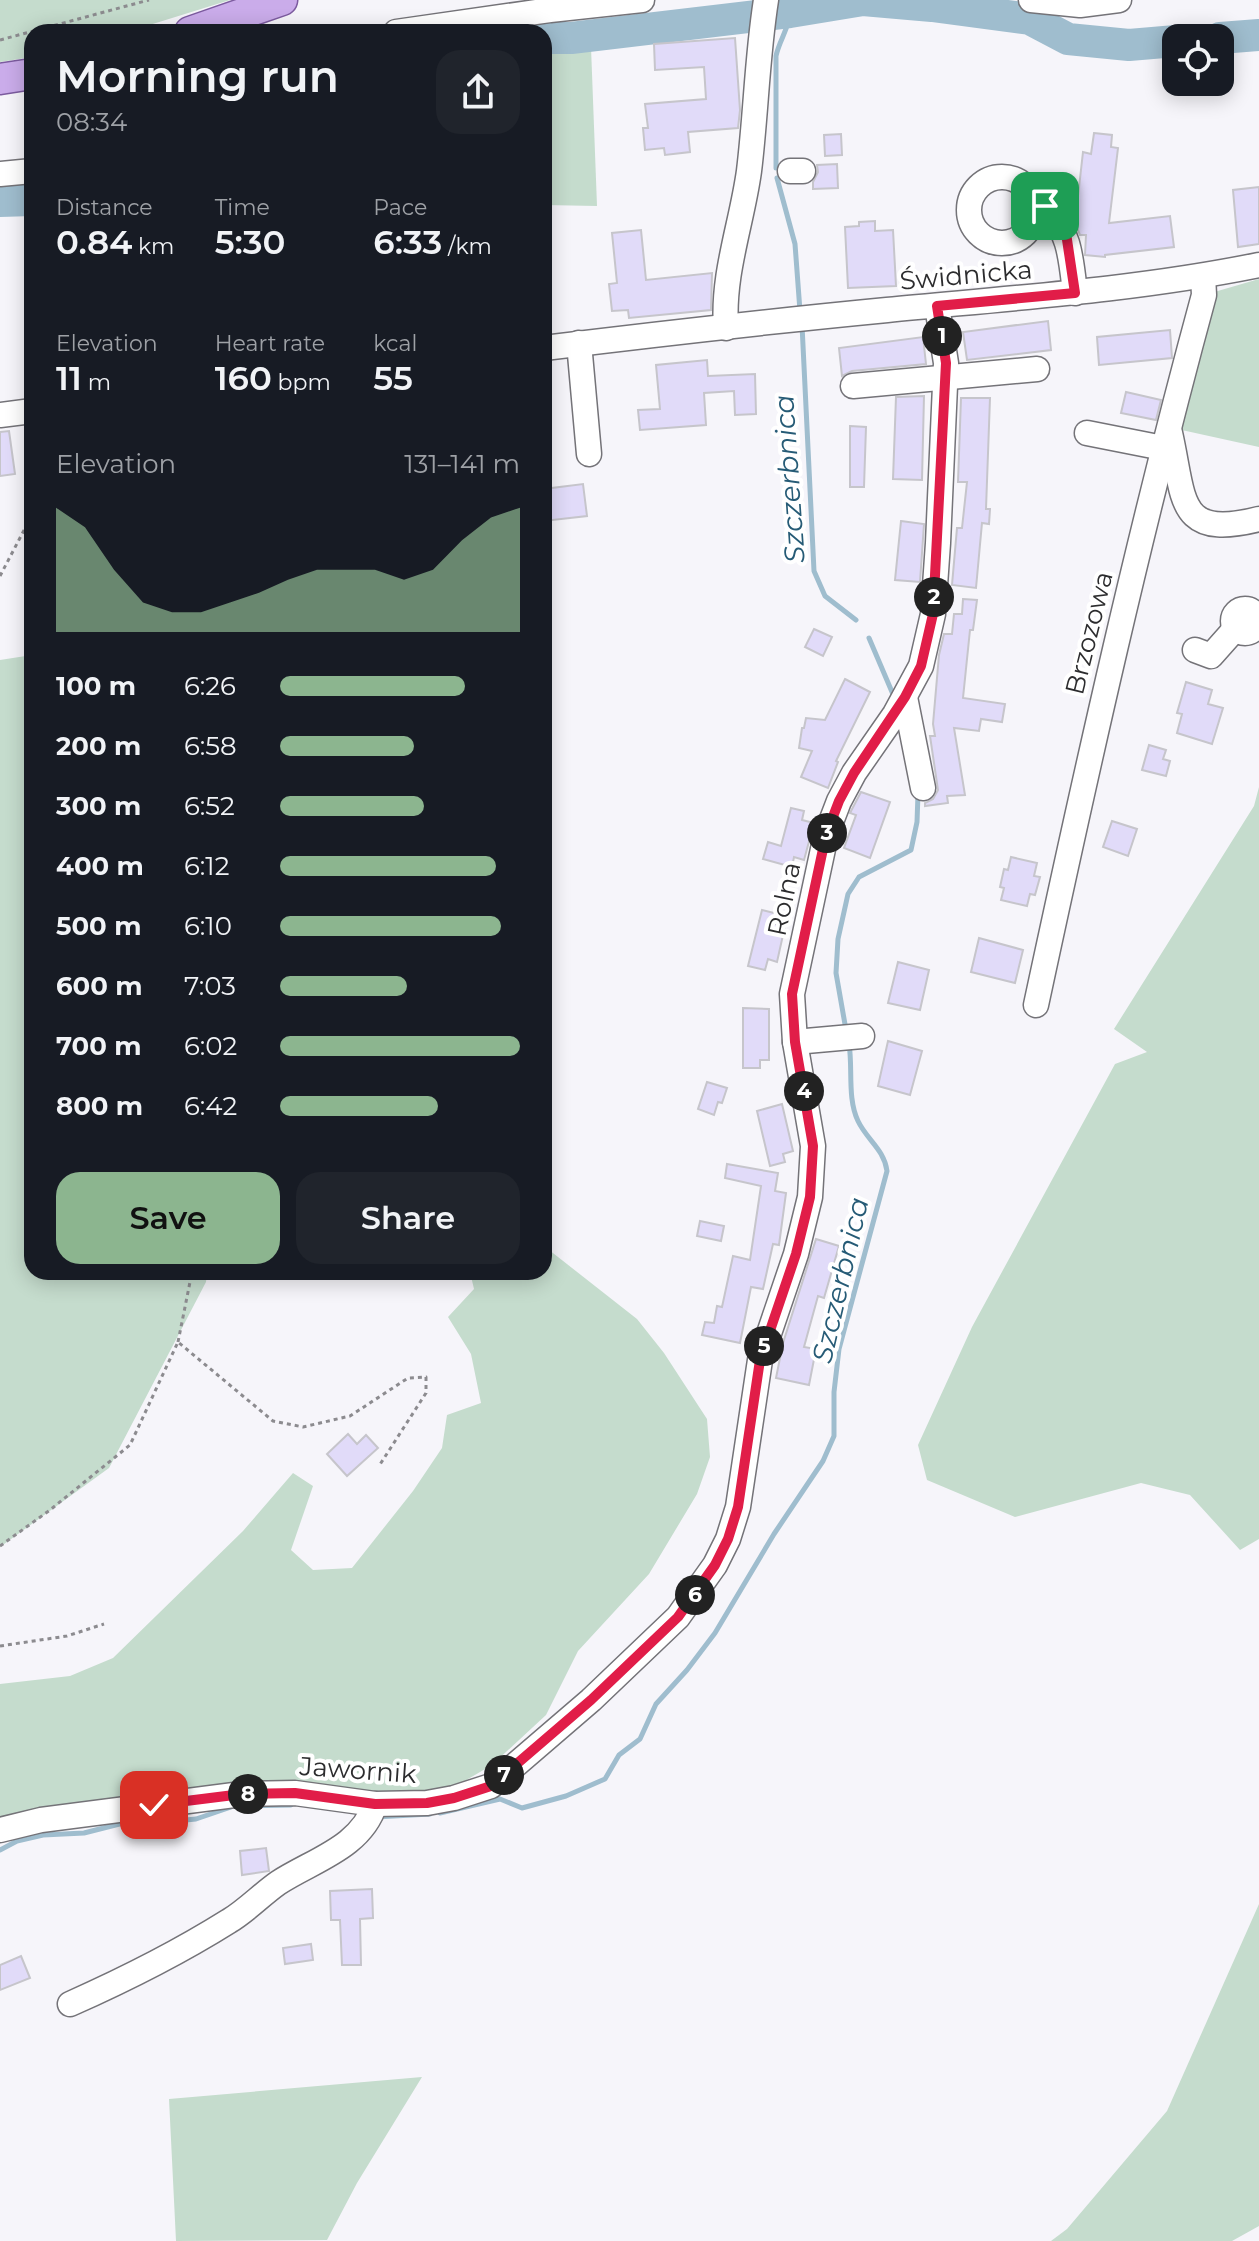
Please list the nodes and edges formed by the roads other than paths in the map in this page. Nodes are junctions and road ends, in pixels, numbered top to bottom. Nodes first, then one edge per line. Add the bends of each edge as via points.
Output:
1 (282, 0) edge
2 (642, 0) edge
3 (766, 0) edge
4 (1031, 0) edge
5 (1119, 0) edge
6 (213, 24) edge
7 (451, 24) edge
8 (24, 75) edge
9 (0, 79) edge
10 (24, 172) edge
11 (0, 174) edge
12 (1035, 206) dead end
13 (1259, 265) edge
14 (1203, 276) junction
15 (1075, 293) junction
16 (937, 306) junction
17 (726, 328) junction
18 (579, 343) junction
19 (552, 347) edge
20 (1037, 369) dead end
21 (945, 377) junction
22 (853, 386) dead end
23 (24, 412) edge
24 (0, 415) edge
25 (1087, 433) dead end
26 (1166, 438) junction
27 (589, 454) dead end
28 (1259, 519) edge
29 (1256, 610) edge
30 (1195, 650) dead end
31 (900, 706) junction
32 (923, 788) dead end
33 (1036, 1005) dead end
34 (862, 1036) dead end
35 (795, 1042) junction
36 (749, 1425) joint
37 (375, 1804) junction
38 (0, 1830) edge
39 (70, 2004) dead end

1 - 6 main road
2 - 7 street
3 - 17 street via 762,27 778,172 731,259
4 - 5 street via 1080,5
8 - 9 main road
10 - 11 street
12 - 15 street via 1045,206 1066,233
13 - 14 street, Świdnicka
14 - 15 street, Świdnicka
14 - 26 street, Brzozowa via 1204,295
15 - 16 street, Świdnicka
16 - 17 street, Świdnicka
16 - 21 street, Rolna
17 - 18 street, Świdnicka
18 - 19 street, Świdnicka
18 - 27 street
20 - 21 street
21 - 22 street
21 - 31 street, Rolna via 933,614 921,666
23 - 24 street
25 - 26 street
26 - 28 street via 1194,516 1211,525 1231,526
26 - 33 street, Brzozowa via 1102,698
29 - 30 street via 1238,610 1235,629 1211,656
31 - 32 street
31 - 35 street, Rolna via 854,773 826,835 792,994
34 - 35 street
35 - 36 street, Rolna via 813,1146 810,1197 760,1360
36 - 37 street, Jawornik via 738,1507 728,1539 678,1617 491,1786 427,1803
37 - 38 street, Jawornik via 295,1793 242,1794
37 - 39 street via 370,1820 348,1843 278,1883 232,1920

